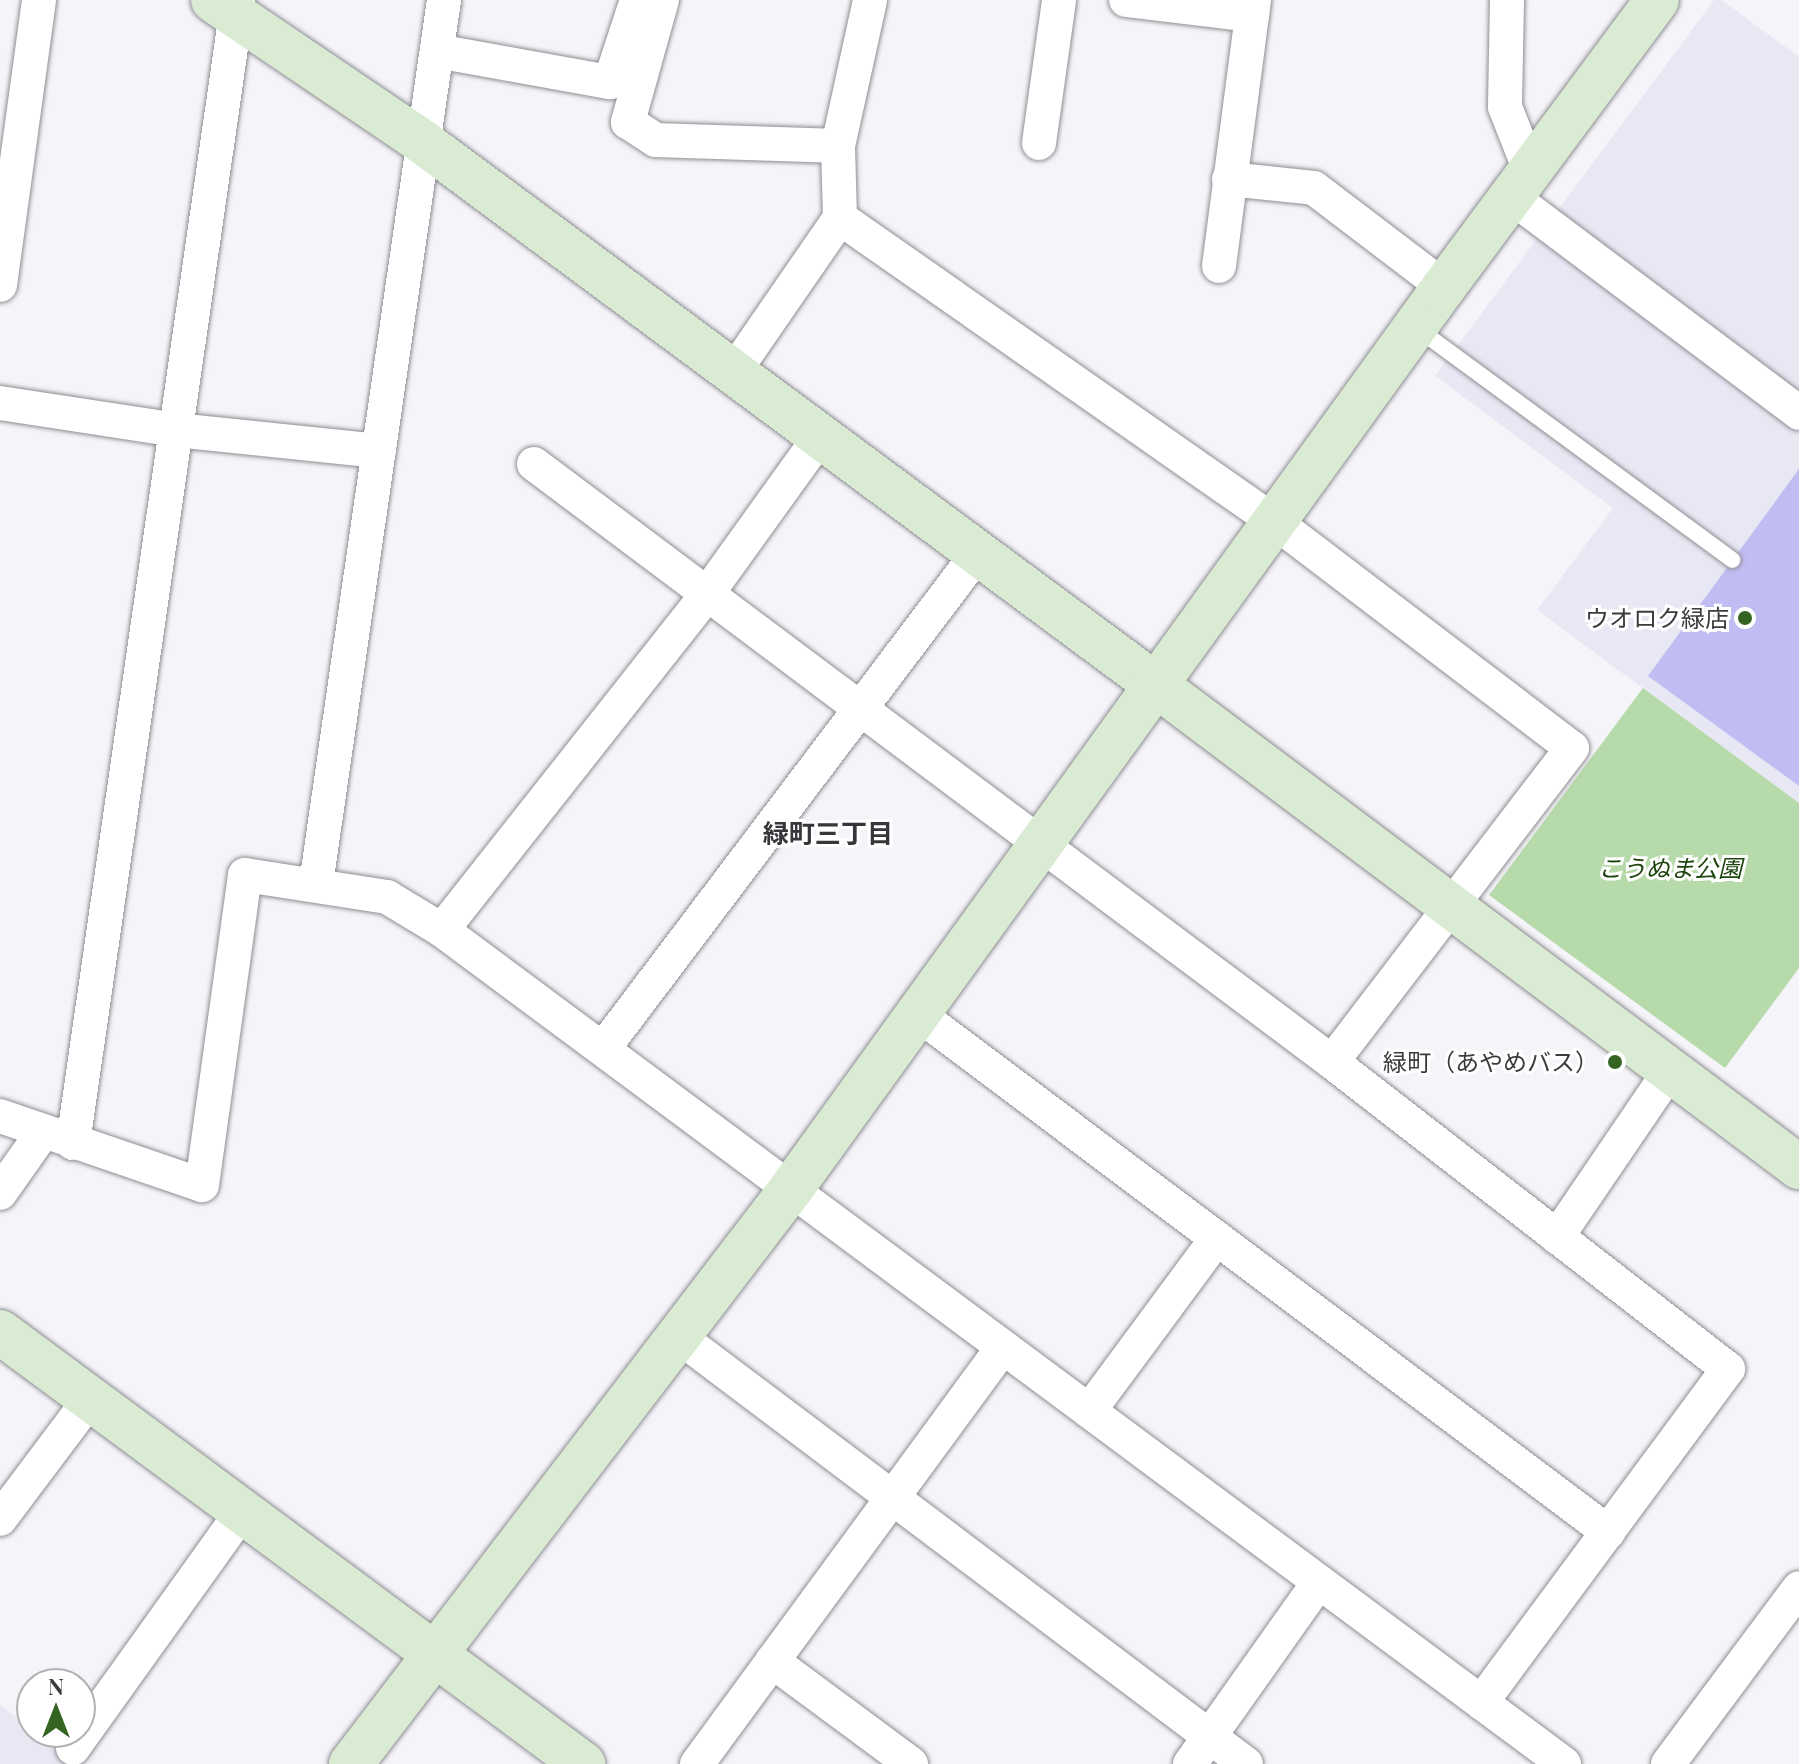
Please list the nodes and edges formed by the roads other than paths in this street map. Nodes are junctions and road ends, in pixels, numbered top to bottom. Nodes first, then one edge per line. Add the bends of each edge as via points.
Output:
1 (39, 0) edge
2 (444, 0) edge
3 (637, 0) edge
4 (662, 0) edge
5 (870, 0) edge
6 (1059, 0) edge
7 (1126, 0) edge
8 (1507, 0) edge
9 (1657, 0) edge
10 (229, 6) edge
11 (1253, 8) edge
12 (437, 51) junction
13 (424, 143) junction
14 (1039, 143) dead end
15 (838, 146) junction
16 (1229, 179) junction
17 (1522, 185) junction
18 (840, 218) junction
19 (1219, 266) dead end
20 (0, 285) edge
21 (1444, 287) junction
22 (1415, 327) junction
23 (733, 373) junction
24 (0, 403) edge
25 (1799, 413) edge
26 (176, 430) junction
27 (820, 437) junction
28 (379, 451) junction
29 (534, 464) dead end
30 (1275, 522) junction
31 (978, 553) junction
32 (1732, 560) dead end
33 (707, 594) junction
34 (1156, 685) junction
35 (858, 708) junction
36 (1040, 845) junction
37 (316, 884) junction
38 (1451, 906) junction
39 (442, 930) junction
40 (918, 1014) junction
41 (603, 1049) junction
42 (1332, 1062) junction
43 (1670, 1071) junction
44 (0, 1116) edge
45 (58, 1138) junction
46 (1799, 1167) edge
47 (791, 1189) junction
48 (0, 1193) edge
49 (1557, 1237) junction
50 (1217, 1238) junction
51 (0, 1332) edge
52 (678, 1336) junction
53 (1003, 1347) junction
54 (90, 1399) junction
55 (1089, 1411) junction
56 (893, 1497) junction
57 (242, 1512) junction
58 (0, 1519) edge
59 (1608, 1532) junction
60 (1319, 1582) junction
61 (1799, 1588) edge
62 (434, 1654) junction
63 (772, 1661) junction
64 (1481, 1703) junction
65 (96, 1716) edge
66 (1200, 1751) edge
67 (351, 1764) edge
68 (583, 1764) edge
69 (697, 1764) edge
70 (911, 1764) edge
71 (1246, 1764) edge
72 (1564, 1764) edge
73 (1668, 1764) edge

1 - 20 street
2 - 12 street
3 - 12 street via 610,82
4 - 15 street via 628,122 656,140
5 - 15 street
6 - 14 street
7 - 11 street
8 - 17 street via 1505,107
9 - 17 street
10 - 13 street
10 - 26 street
11 - 16 street
12 - 13 street
13 - 23 street
13 - 28 street
15 - 18 street
16 - 19 street
16 - 21 street via 1314,188
17 - 21 street
17 - 25 street
18 - 23 street
18 - 30 street
21 - 22 street
22 - 30 street
22 - 32 lane
23 - 27 street
24 - 26 street
26 - 28 street
26 - 45 street
27 - 31 street
27 - 33 street
28 - 37 street
29 - 33 street
30 - 34 street
30 - 38 street via 1572,748
31 - 34 street
31 - 35 street
33 - 35 street
33 - 39 street
34 - 36 street
34 - 38 street
35 - 36 street
35 - 41 street
36 - 40 street
36 - 42 street
37 - 39 street via 387,897
37 - 45 street via 245,875 202,1185
38 - 42 street
38 - 43 street
39 - 41 street
40 - 47 street
40 - 50 street
41 - 47 street
42 - 49 street
43 - 46 street
43 - 49 street
44 - 45 street
45 - 48 street
47 - 52 street
47 - 53 street
49 - 59 street via 1728,1369
50 - 55 street
50 - 59 street
51 - 54 street
52 - 56 street
52 - 62 street
53 - 55 street
53 - 56 street
54 - 57 street
54 - 58 street
55 - 60 street
56 - 63 street
56 - 66 street
57 - 62 street
57 - 65 street
59 - 64 street
60 - 64 street
60 - 66 street
61 - 73 street
62 - 67 street
62 - 68 street
63 - 69 street
63 - 70 street
64 - 72 street
66 - 71 street

